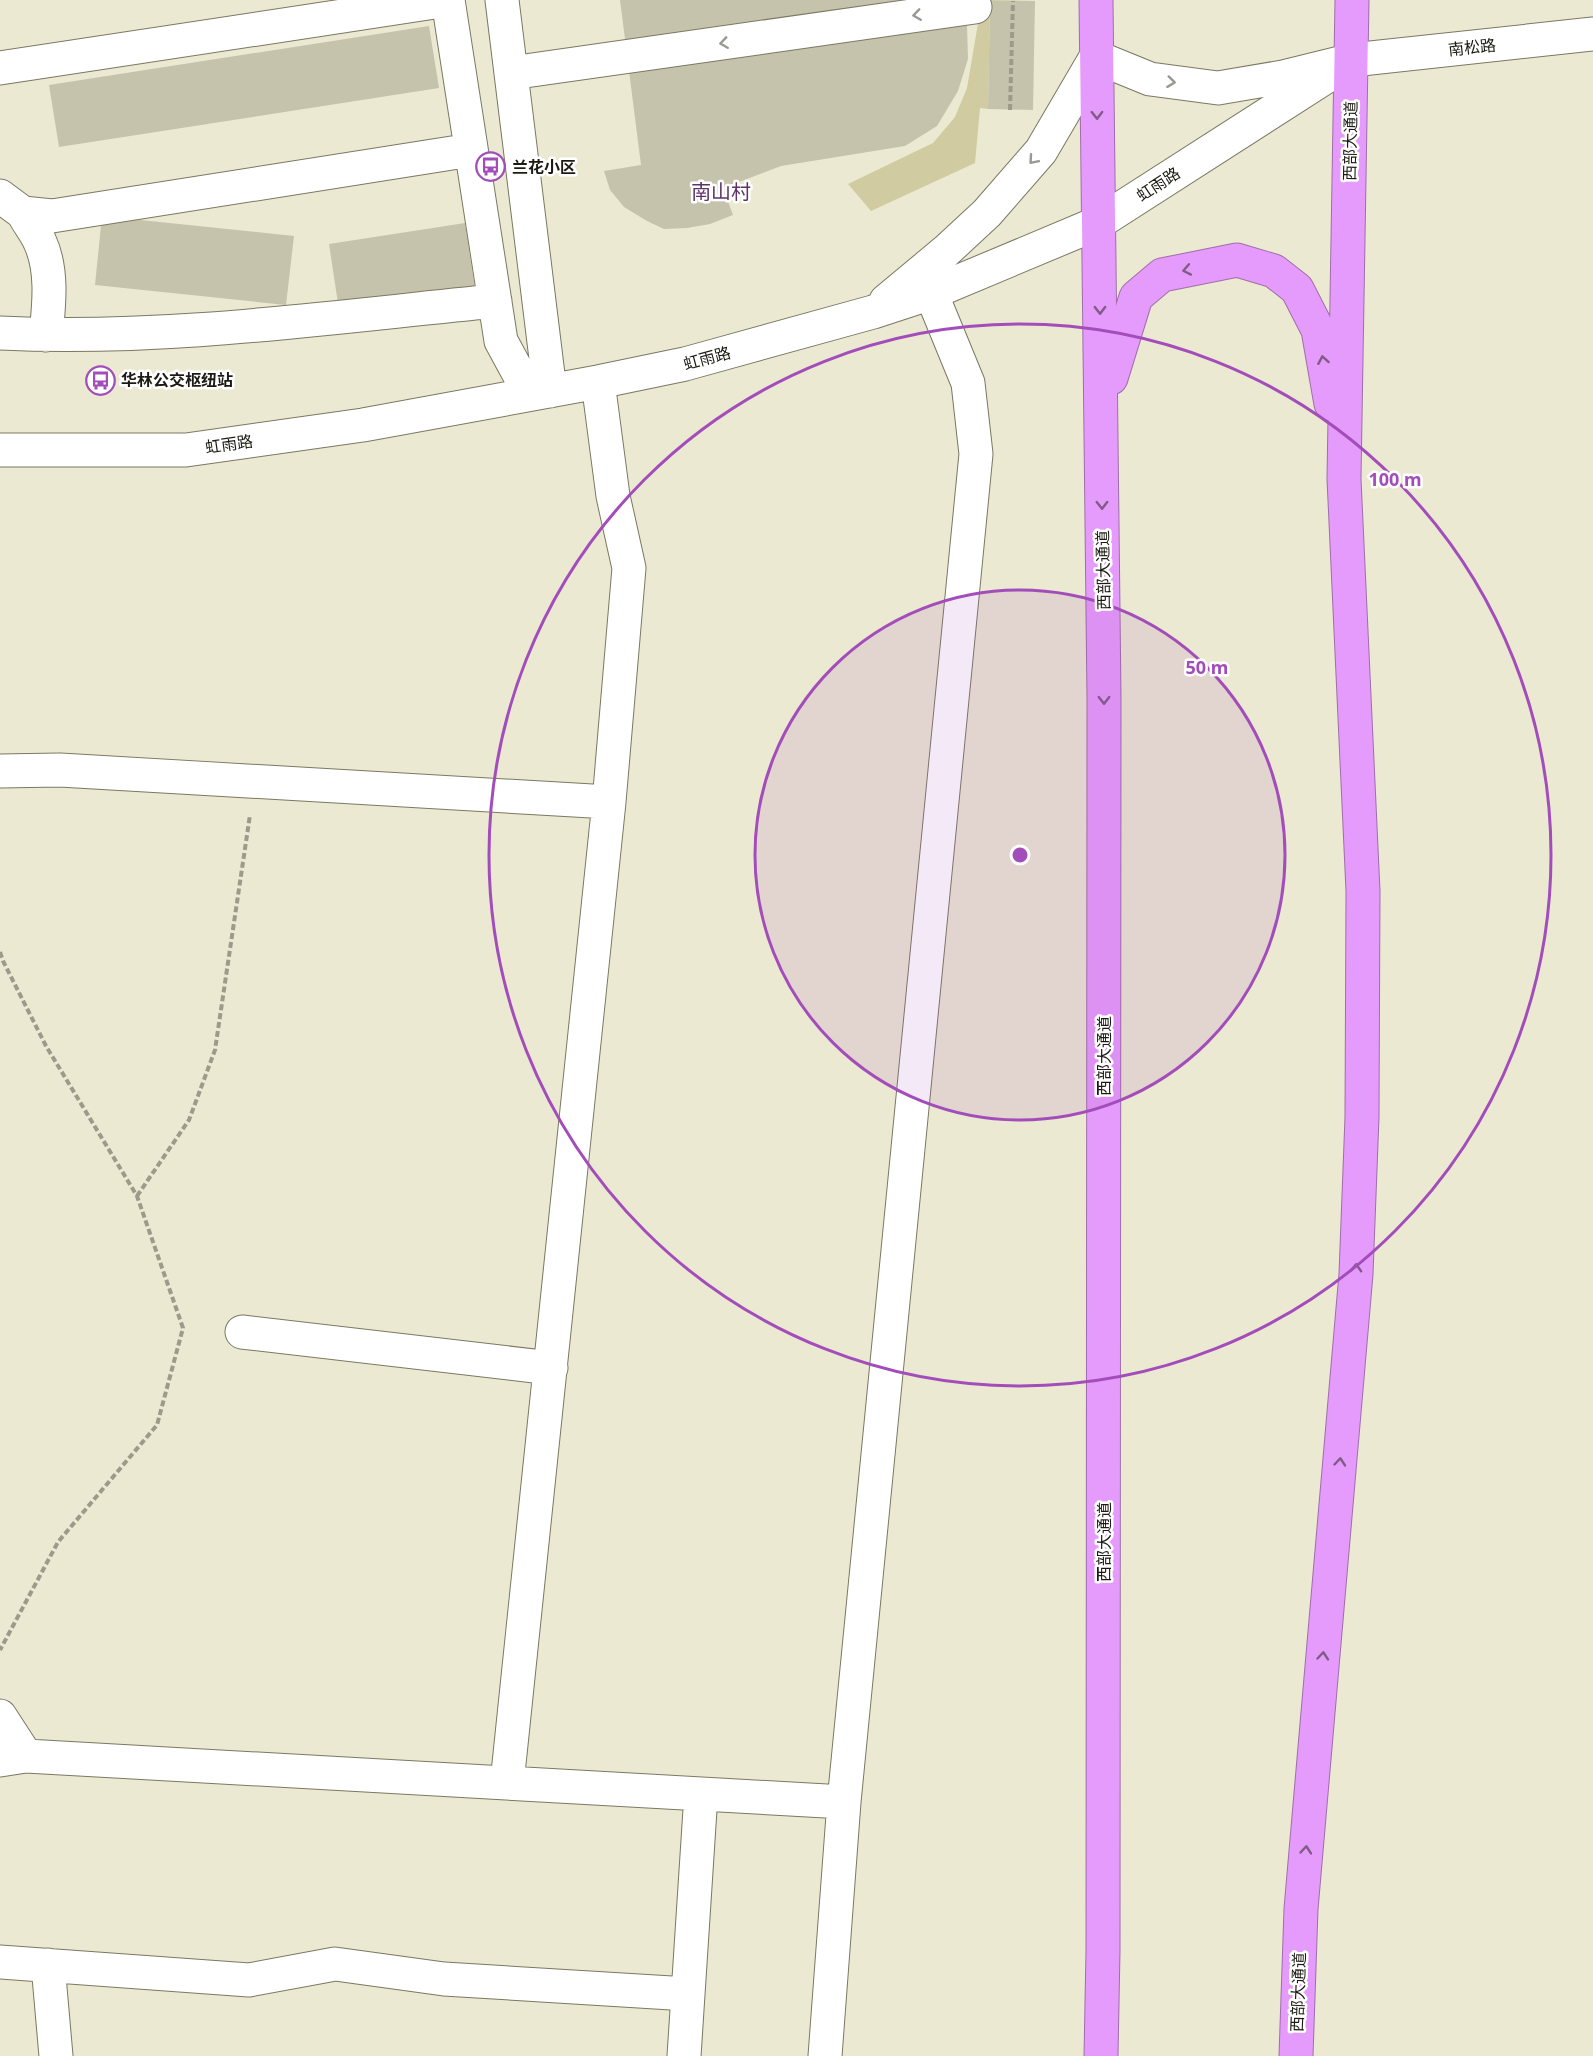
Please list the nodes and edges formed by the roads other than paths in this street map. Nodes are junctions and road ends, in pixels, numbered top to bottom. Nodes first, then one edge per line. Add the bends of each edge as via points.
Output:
1 (502, 0) edge
2 (972, 0) edge
3 (1096, 0) edge
4 (1352, 0) edge
5 (1593, 34) edge
6 (1096, 57) junction
7 (1352, 60) junction
8 (0, 68) edge
9 (511, 73) junction
10 (471, 150) junction
11 (11, 205) edge
12 (1098, 223) junction
13 (931, 293) junction
14 (495, 300) junction
15 (873, 312) junction
16 (0, 333) edge
17 (46, 335) junction
18 (598, 382) junction
19 (550, 391) junction
20 (1101, 414) junction
21 (0, 450) edge
22 (1344, 479) junction
23 (0, 771) edge
24 (609, 802) junction
25 (242, 1332) dead end
26 (551, 1368) junction
27 (0, 1716) edge
28 (13, 1758) edge
29 (507, 1783) junction
30 (701, 1794) junction
31 (844, 1802) junction
32 (0, 1962) edge
33 (48, 1965) junction
34 (688, 1994) junction
35 (57, 2056) edge
36 (684, 2056) edge
37 (825, 2056) edge
38 (1101, 2056) edge
39 (1296, 2056) edge

1 - 9 street
2 -> 9 street via 975,7
3 - 6 highway, 西部大通道
4 - 7 highway, 西部大通道
5 - 7 street, 南松路
6 -> 7 street, 南松路 via 1150,79 1218,88
6 -> 12 highway, 西部大通道
6 -> 15 street via 1041,151 995,204
7 - 12 street, 虹雨路
7 - 22 highway, 西部大通道
8 - 10 street via 448,0
9 - 19 street
10 - 11 street via 52,216
10 - 14 street
11 - 17 street via 41,242 50,298
12 - 13 street, 虹雨路
12 -> 20 highway, 西部大通道
13 - 15 street, 虹雨路
13 - 31 street via 968,383 976,454
14 - 17 street via 213,329
14 - 19 street via 501,341 520,376
15 - 18 street, 虹雨路 via 685,364
16 - 17 street
18 - 19 street, 虹雨路
18 - 24 street via 613,496 629,568
19 - 21 street, 虹雨路 via 363,425 186,450
22 -> 20 highway via 1318,330 1297,289 1274,271 1237,261 1162,275 1136,297
20 -> 38 highway, 西部大通道
39 -> 22 highway, 西部大通道 via 1301,1909 1356,1274 1361,1128 1363,891
23 - 24 street via 60,770
24 - 26 street
25 - 26 street
26 - 29 street
27 - 28 street
28 - 29 street
29 - 30 street
30 - 31 street
30 - 34 street
31 - 37 street
32 - 33 street
33 - 34 street via 249,1980 335,1964 444,1979
33 - 35 street
34 - 36 street

